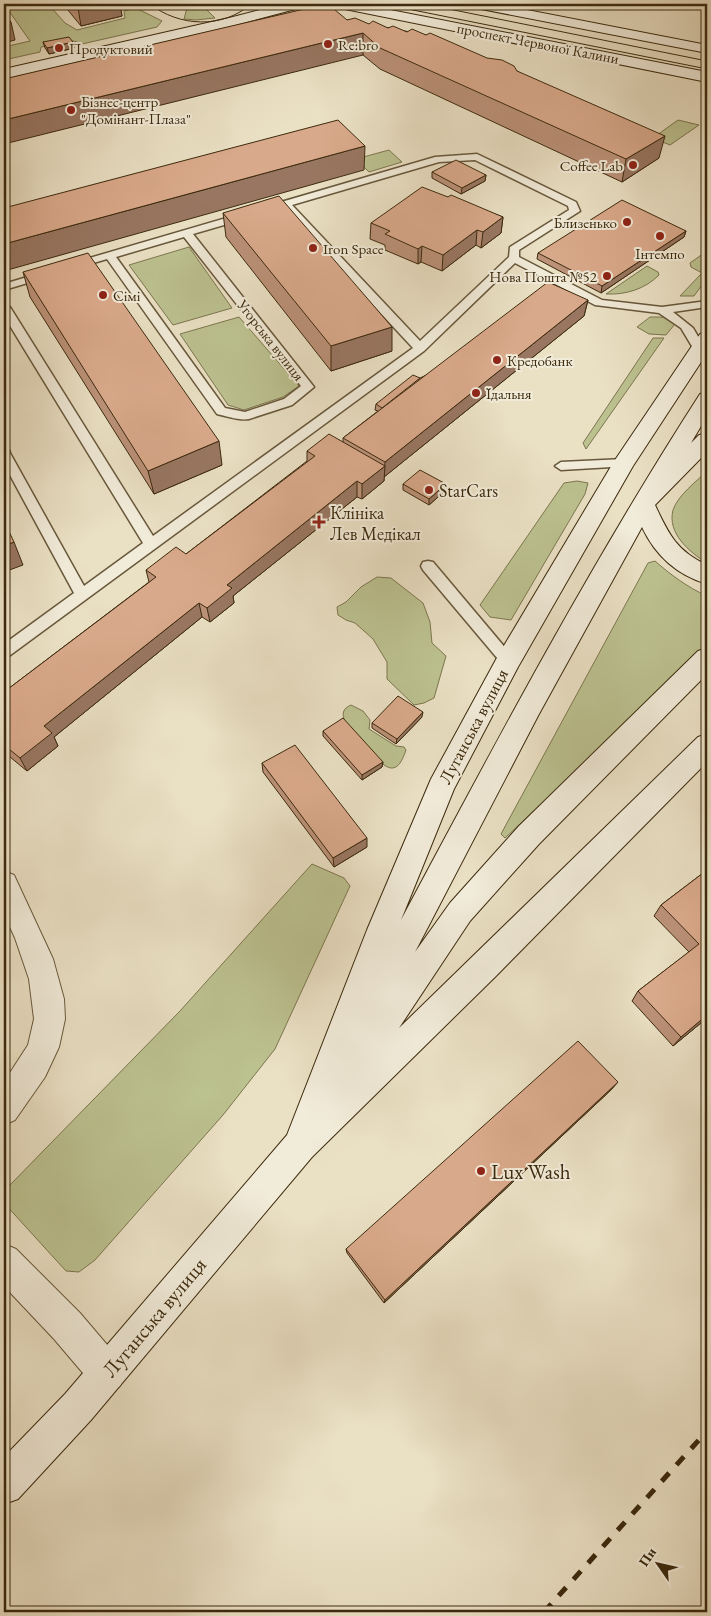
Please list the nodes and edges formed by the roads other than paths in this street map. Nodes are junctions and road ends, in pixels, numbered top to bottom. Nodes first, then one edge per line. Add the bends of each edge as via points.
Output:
1 (258, 4) edge
2 (298, 4) edge
3 (340, 4) edge
4 (476, 4) edge
5 (244, 18) junction
6 (707, 50) edge
7 (4, 74) edge
8 (707, 77) edge
9 (284, 204) junction
10 (187, 233) junction
11 (110, 256) junction
12 (514, 258) junction
13 (4, 287) edge
14 (707, 304) edge
15 (4, 306) edge
16 (662, 310) junction
17 (703, 344) edge
18 (420, 348) junction
19 (707, 399) edge
20 (707, 440) edge
21 (4, 453) edge
22 (624, 463) junction
23 (561, 466) dead end
24 (643, 504) junction
25 (151, 545) junction
26 (428, 566) dead end
27 (707, 575) edge
28 (82, 595) junction
29 (4, 652) edge
30 (707, 658) edge
31 (508, 661) junction
32 (707, 745) edge
33 (4, 884) edge
34 (4, 1110) edge
35 (300, 1145) junction
36 (4, 1261) edge
37 (108, 1373) junction
38 (4, 1485) edge

1 - 5 main road
2 - 5 main road
3 - 8 main road, проспект Червоної Калини
4 - 6 main road, проспект Червоної Калини
5 - 7 main road
9 - 10 lane
9 - 12 lane via 438,159 477,157 572,204 575,211 514,250
9 - 18 lane
10 - 11 lane
10 - 11 lane, Угорська вулиця via 308,387 288,402 245,416 221,411
11 - 13 lane
12 - 16 lane via 599,303
12 - 18 lane
14 - 16 lane
15 - 25 lane
16 - 17 lane via 682,321
17 - 22 main road, Луганська вулиця
18 - 25 lane
19 - 24 main road
20 - 24 main road
21 - 28 lane
22 - 23 lane
22 - 31 main road, Луганська вулиця
24 - 27 main road via 660,540 682,563
24 - 35 main road via 447,860
25 - 28 lane
26 - 31 lane
28 - 29 lane
30 - 35 main road via 529,835 460,912
31 - 35 main road, Луганська вулиця via 441,787
32 - 35 main road, Луганська вулиця via 486,966
33 - 34 main road via 43,972 50,1009 50,1024 40,1053
35 - 37 main road, Луганська вулиця
36 - 37 main road
37 - 38 main road, Луганська вулиця

